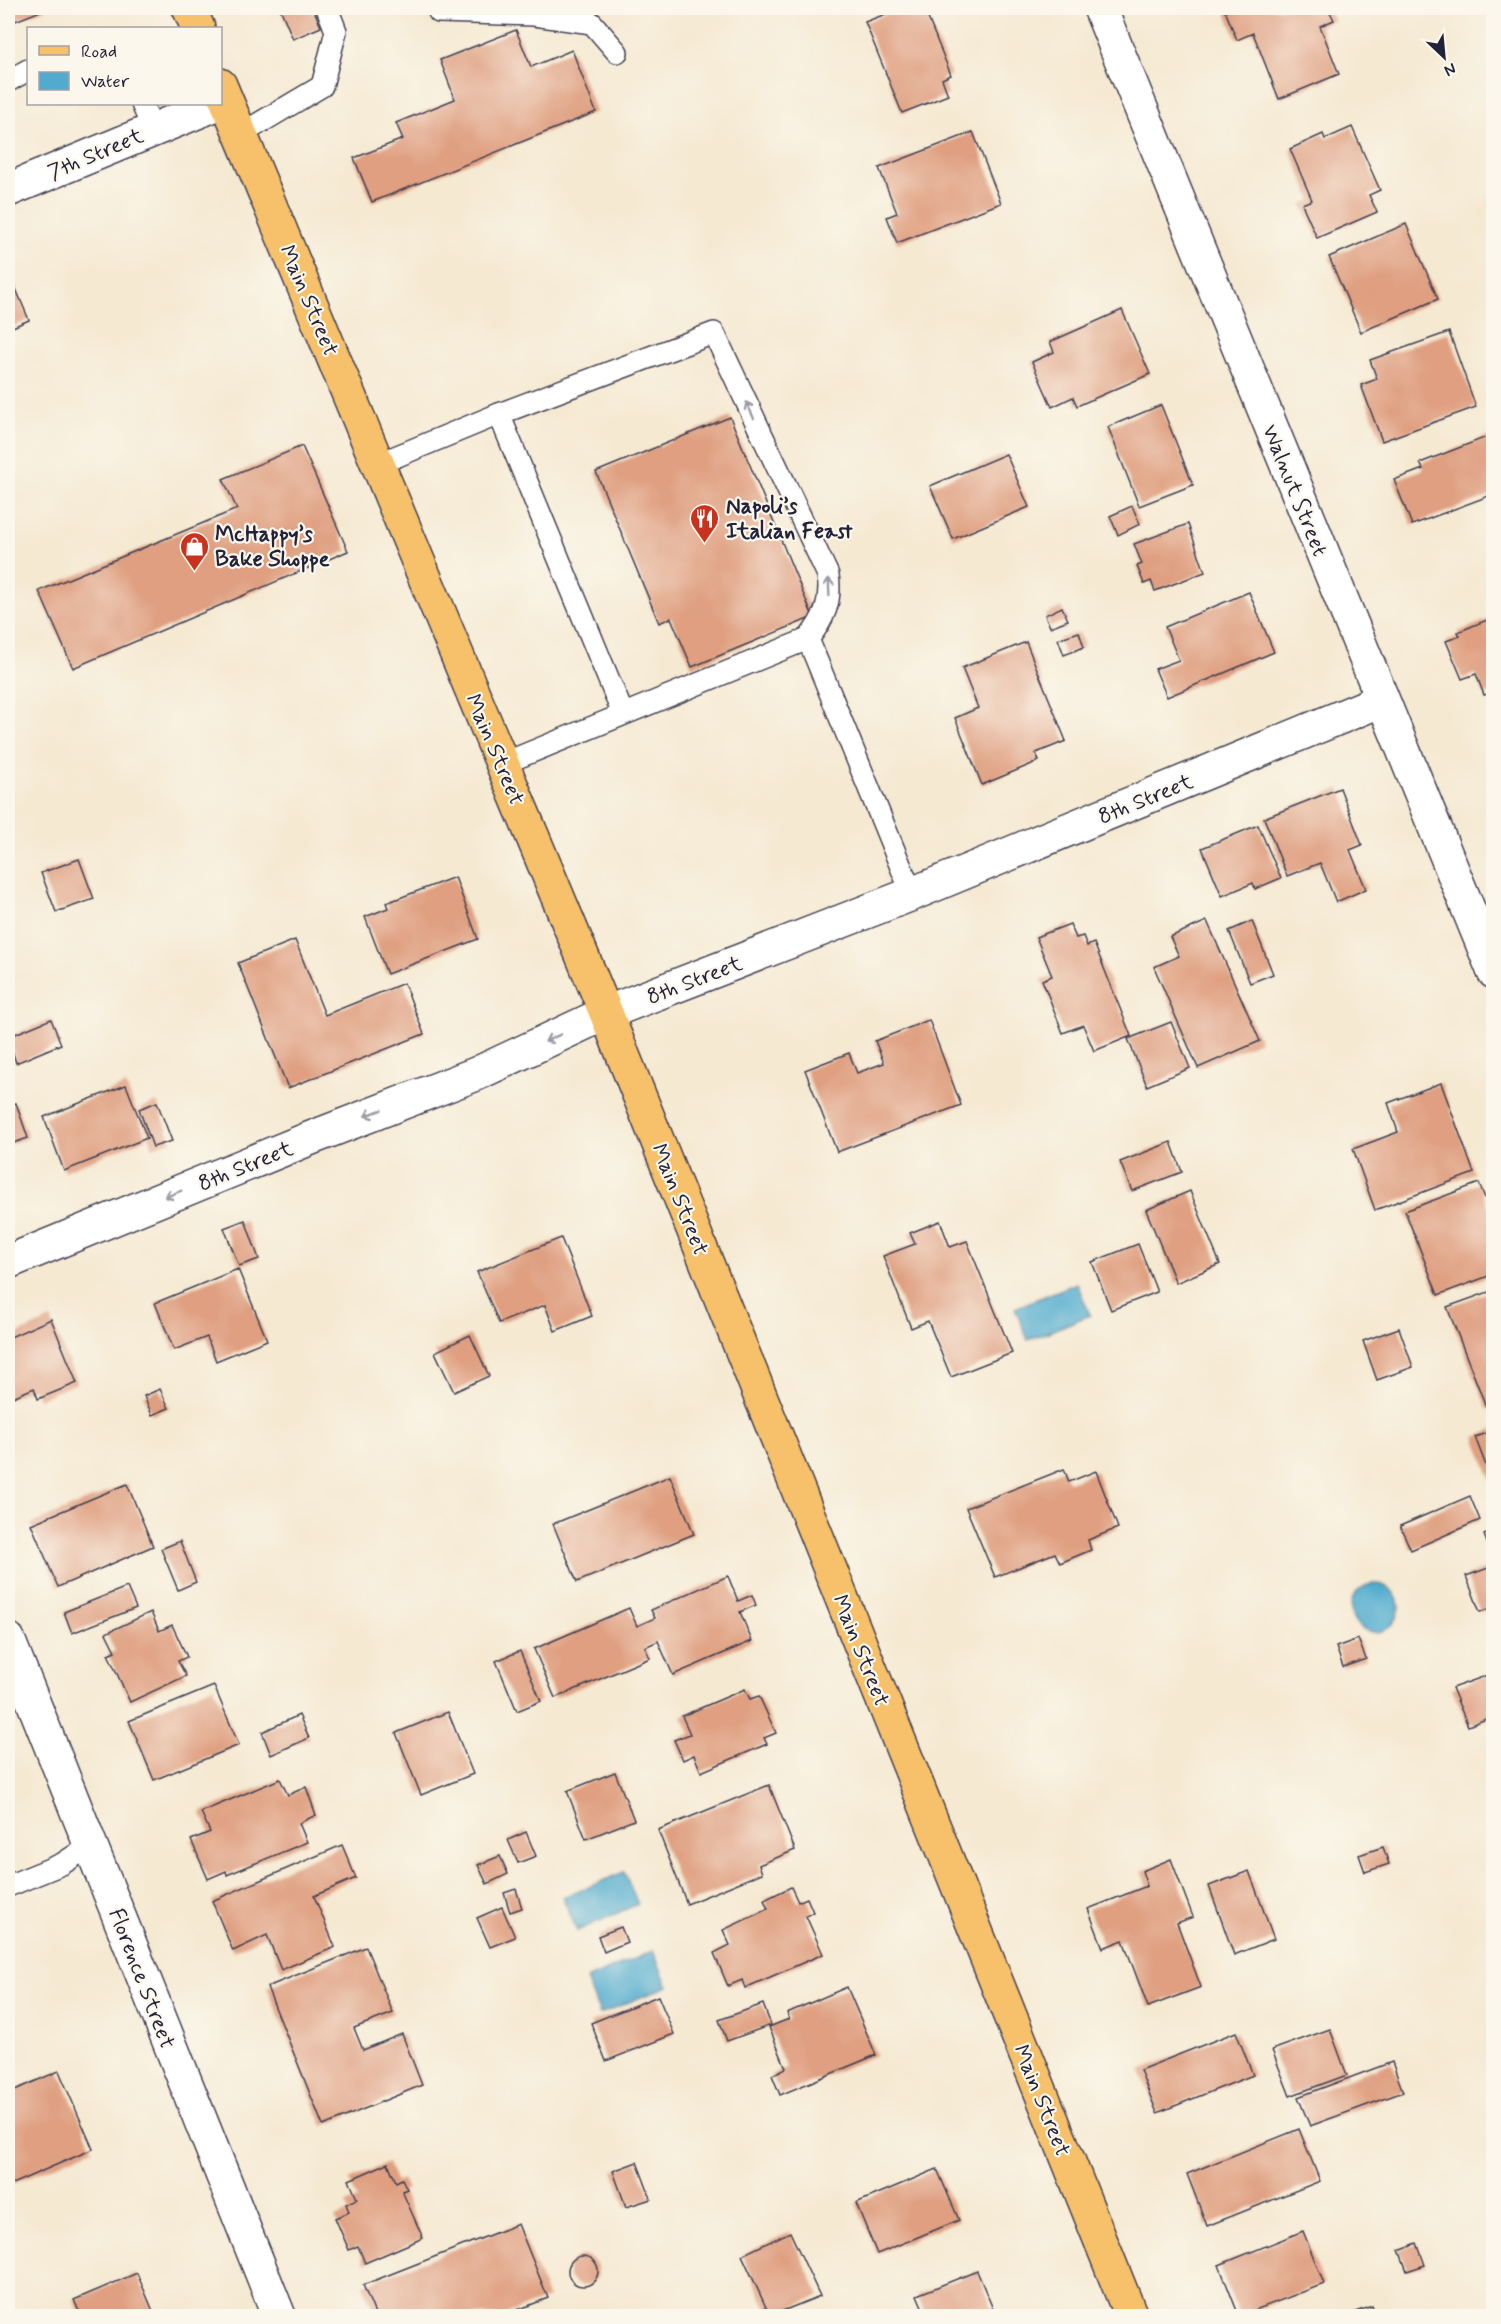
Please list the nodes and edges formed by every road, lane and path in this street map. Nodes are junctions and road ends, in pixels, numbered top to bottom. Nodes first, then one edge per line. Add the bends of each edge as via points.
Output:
1 (189, 8) edge
2 (327, 8) edge
3 (437, 8) edge
4 (1100, 8) edge
5 (198, 27) edge
6 (617, 52) dead end
7 (27, 71) edge
8 (8, 81) edge
9 (222, 99) edge
10 (190, 105) edge
11 (148, 116) edge
12 (241, 134) junction
13 (8, 190) edge
14 (499, 414) junction
15 (378, 464) junction
16 (808, 639) junction
17 (1382, 700) junction
18 (623, 714) junction
19 (502, 764) junction
20 (912, 894) junction
21 (1494, 972) edge
22 (606, 1013) junction
23 (8, 1262) edge
24 (8, 1639) edge
25 (91, 1845) junction
26 (8, 1886) edge
27 (279, 2316) edge
28 (1131, 2316) edge

1 - 5 main road
2 - 12 lane via 336,31 322,86
3 - 6 lane via 439,12 534,15 592,23
4 - 17 street, Walnut Street
7 - 8 lane
9 - 12 main road, Main Street
10 - 11 street, 7th Street
11 - 13 street, 7th Street
12 - 15 main road, Main Street
14 - 15 lane
16 -> 14 lane via 828,606 828,575 714,333
14 - 18 lane
15 - 19 main road, Main Street
16 - 18 lane
16 - 20 lane
17 - 20 street, 8th Street
17 - 21 street, Walnut Street
18 - 19 lane
19 - 22 main road, Main Street
20 - 22 street, 8th Street
22 -> 23 street, 8th Street via 476,1074
22 - 28 main road, Main Street
24 - 25 street, Florence Street
25 - 26 lane via 62,1863
25 - 27 street, Florence Street

